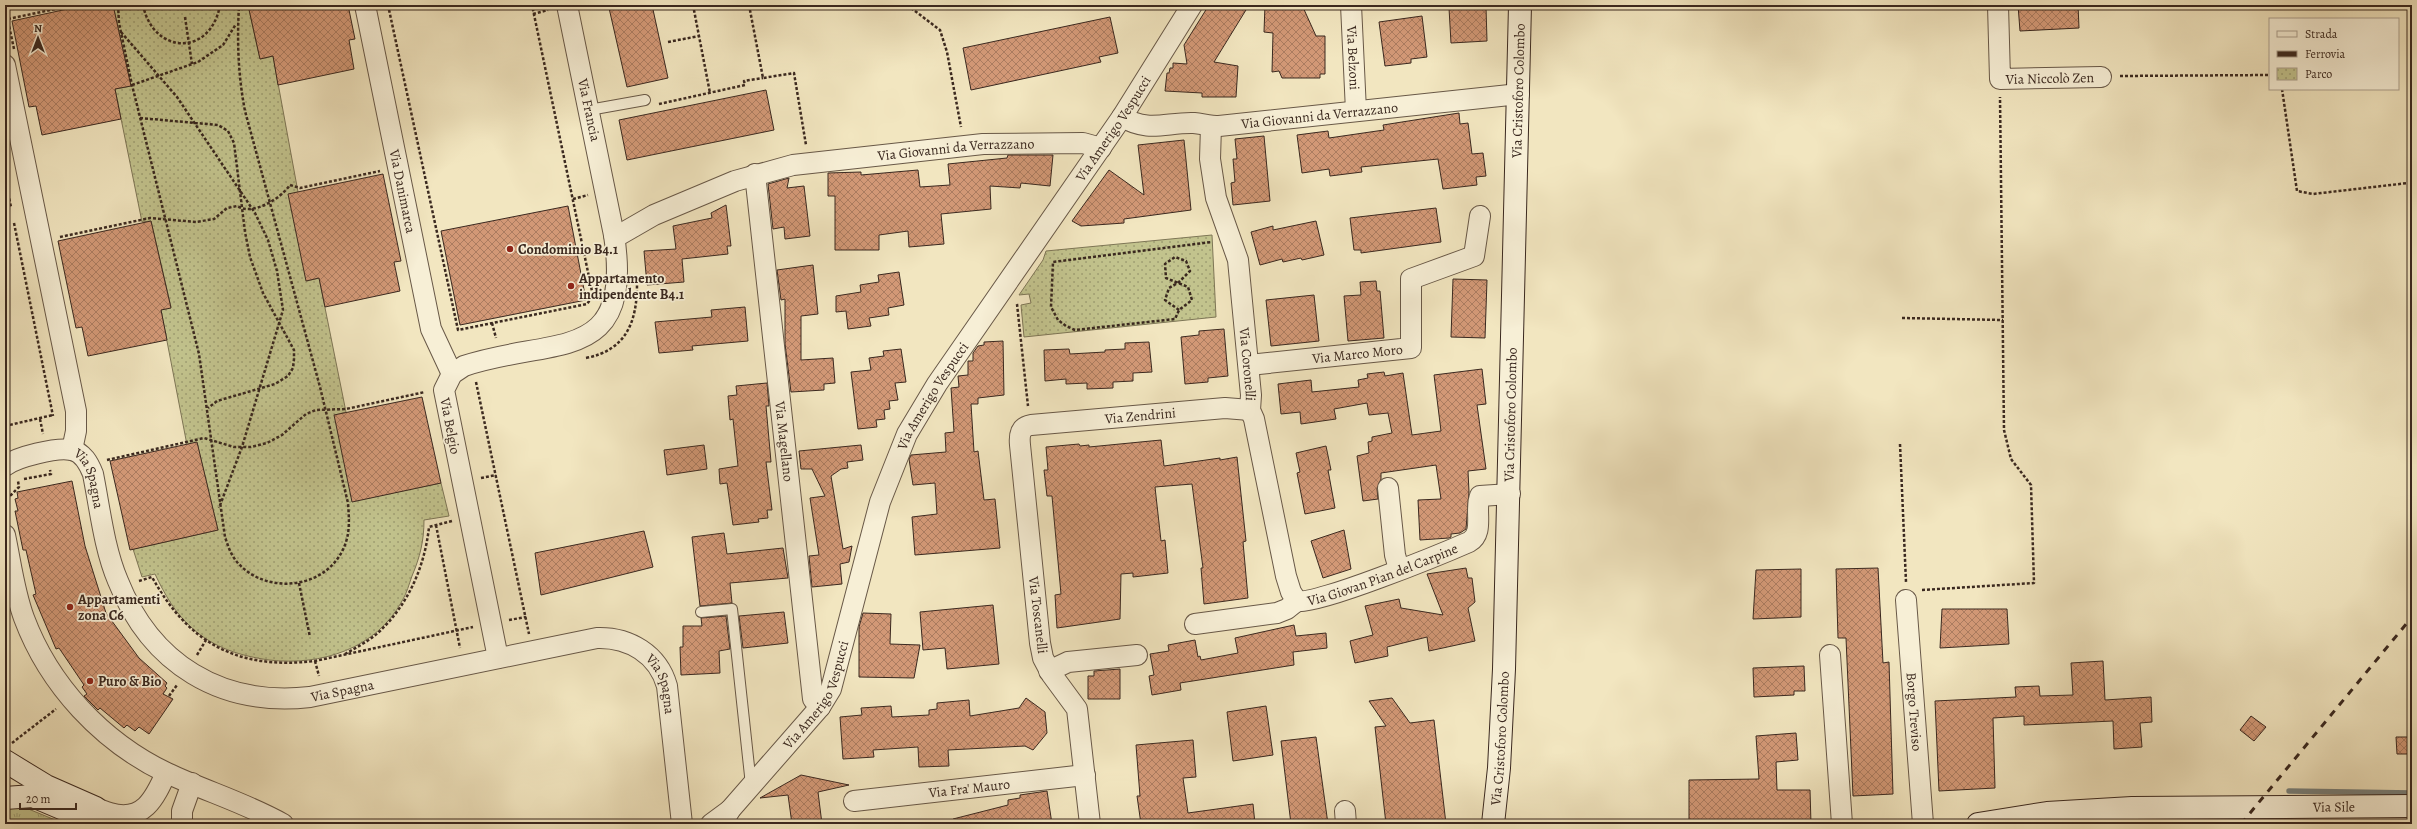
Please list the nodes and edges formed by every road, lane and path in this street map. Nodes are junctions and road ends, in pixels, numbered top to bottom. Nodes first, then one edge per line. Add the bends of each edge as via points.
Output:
1 (74, 5) edge
2 (118, 5) edge
3 (143, 5) edge
4 (220, 5) edge
5 (239, 5) edge
6 (365, 5) edge
7 (388, 5) edge
8 (532, 5) edge
9 (693, 5) edge
10 (749, 5) edge
11 (907, 5) edge
12 (1192, 5) edge
13 (1351, 5) edge
14 (1520, 5) edge
15 (1998, 5) edge
16 (5, 7) edge
17 (559, 7) edge
18 (533, 14) junction
19 (185, 17) dead end
20 (238, 22) junction
21 (121, 32) junction
22 (699, 36) junction
23 (189, 41) junction
24 (668, 42) dead end
25 (192, 64) junction
26 (5, 65) edge
27 (158, 75) junction
28 (2269, 75) edge
29 (2101, 77) joint
30 (763, 78) junction
31 (2000, 79) junction
32 (132, 85) junction
33 (2282, 90) edge
34 (1518, 94) junction
35 (645, 100) dead end
36 (589, 110) junction
37 (1356, 111) junction
38 (1122, 117) junction
39 (140, 118) junction
40 (194, 123) junction
41 (1211, 126) junction
42 (963, 134) dead end
43 (1101, 148) junction
44 (809, 158) junction
45 (386, 170) dead end
46 (755, 174) junction
47 (5, 179) edge
48 (2408, 183) dead end
49 (239, 189) junction
50 (270, 200) junction
51 (11, 207) dead end
52 (243, 210) junction
53 (253, 210) junction
54 (611, 215) junction
55 (654, 215) junction
56 (1480, 216) dead end
57 (163, 218) junction
58 (14, 223) dead end
59 (614, 235) junction
60 (53, 239) dead end
61 (1212, 242) dead end
62 (1179, 282) junction
63 (1016, 302) dead end
64 (1179, 310) junction
65 (1902, 318) dead end
66 (2003, 320) junction
67 (280, 321) junction
68 (492, 323) junction
69 (628, 330) dead end
70 (496, 341) dead end
71 (578, 360) dead end
72 (1249, 365) junction
73 (452, 374) junction
74 (483, 380) dead end
75 (261, 388) junction
76 (425, 392) dead end
77 (207, 408) junction
78 (1250, 410) junction
79 (326, 411) junction
80 (58, 414) dead end
81 (53, 416) junction
82 (1030, 418) junction
83 (40, 419) junction
84 (5, 426) edge
85 (44, 436) dead end
86 (211, 439) junction
87 (1900, 444) dead end
88 (242, 447) junction
89 (72, 450) junction
90 (106, 460) dead end
91 (5, 466) edge
92 (49, 467) dead end
93 (1388, 488) dead end
94 (1510, 494) junction
95 (5, 496) edge
96 (219, 509) junction
97 (451, 515) dead end
98 (436, 525) junction
99 (5, 535) edge
100 (1399, 569) junction
101 (135, 582) dead end
102 (299, 582) junction
103 (1906, 595) junction
104 (1297, 601) junction
105 (701, 612) dead end
106 (526, 617) junction
107 (507, 620) dead end
108 (1195, 624) dead end
109 (480, 626) dead end
110 (456, 630) junction
111 (310, 637) dead end
112 (206, 640) junction
113 (531, 641) dead end
114 (460, 650) dead end
115 (343, 655) junction
116 (1137, 655) dead end
117 (1830, 655) dead end
118 (498, 658) junction
119 (193, 661) dead end
120 (315, 661) junction
121 (1049, 671) junction
122 (321, 684) dead end
123 (820, 706) junction
124 (56, 709) dead end
125 (6, 757) edge
126 (166, 773) junction
127 (1085, 775) junction
128 (192, 783) junction
129 (751, 787) junction
130 (5, 798) edge
131 (854, 801) dead end
132 (56, 805) junction
133 (2412, 806) edge
134 (97, 816) edge
135 (726, 817) edge
136 (182, 824) edge
137 (283, 824) edge
138 (682, 824) edge
139 (711, 824) edge
140 (1090, 824) edge
141 (1493, 824) edge
142 (1842, 824) edge
143 (1923, 824) edge
144 (1978, 824) edge

1 - 16 path via 8,19
2 - 21 path
3 - 23 path via 149,24 160,37 173,42
4 - 23 path via 212,30 200,40
5 - 20 path
6 - 73 street, Via Danimarca via 431,329
7 - 68 path via 458,330
8 - 18 path
9 - 22 path
10 - 30 path
11 - 42 path via 940,30 947,52
12 - 38 street, Via Amerigo Vespucci
13 - 37 street, Via Belzoni
14 - 34 street, Via Cristoforo Colombo
15 - 31 street, Via Niccolò Zen
17 - 18 path
17 - 36 street, Via Francia
18 - 68 path via 593,296 587,304
19 - 23 path
20 - 25 path via 223,46
20 - 50 path via 239,82
21 - 27 path
21 - 32 path
22 - 24 path
22 - 30 path via 710,92 745,85 744,81
23 - 25 path
25 - 27 path
26 - 89 street via 76,411 76,431
27 - 32 path
27 - 40 path
28 - 29 path
29 - 31 street, Via Niccolò Zen
30 - 44 path via 794,73
31 - 66 path
32 - 39 path
33 - 48 path via 2297,191 2313,194
34 - 37 street, Via Giovanni da Verrazzano
34 - 94 street, Via Cristoforo Colombo
35 - 36 lane
36 - 54 street, Via Francia
37 - 41 street, Via Giovanni da Verrazzano
38 - 41 street, Via Giovanni da Verrazzano via 1135,124 1150,127 1194,123
38 - 43 street, Via Amerigo Vespucci
39 - 40 path
39 - 57 path
40 - 49 path
40 - 49 path via 218,125 228,131 236,154
41 - 72 street, Via Coronelli via 1210,159 1213,184 1220,213 1238,260
43 - 44 street, Via Giovanni da Verrazzano via 1084,143 983,144
43 - 123 street, Via Amerigo Vespucci via 937,384 907,434 880,502 836,676
44 - 46 street
45 - 50 path via 300,188 290,185
46 - 55 street
46 - 123 street, Via Magellano via 813,699
47 - 51 path
49 - 52 path
49 - 53 path
50 - 53 path
50 - 79 path
52 - 53 path
52 - 57 path via 237,206 227,208 214,219 196,222
52 - 67 path via 250,257 263,293
53 - 67 path via 268,240 277,271 283,310
54 - 55 street
54 - 59 street, Via Francia
55 - 59 street via 621,234
56 - 72 street, Via Marco Moro via 1474,256 1411,279 1411,348
57 - 60 path via 144,219
57 - 77 path via 199,354
58 - 81 path
59 - 73 street via 618,271 617,292 604,320 589,335 570,343 470,364
61 - 64 path via 1053,262 1051,308 1058,320 1075,330 1175,319
62 - 62 path via 1166,278 1164,264 1175,257 1186,261 1190,271
62 - 64 path via 1188,287 1192,300
62 - 64 path via 1169,288 1165,300
63 - 82 path
65 - 66 path
66 - 103 path via 2004,430 2010,459 2031,485 2034,583
67 - 75 path
67 - 75 path via 294,350 293,368 288,376 275,384
68 - 70 path
69 - 71 path via 608,351
72 - 78 street, Via Coronelli
73 - 118 street, Via Belgio via 445,385 444,396
74 - 106 path via 476,381
75 - 77 path via 217,401
75 - 88 path
76 - 79 path
77 - 86 path
78 - 82 street, Via Zendrini via 1225,408
78 - 104 street, Via Coronelli via 1254,419 1286,576
79 - 88 path via 316,410 306,414 282,435 267,443
79 - 102 path via 350,521 345,544 327,569 308,581
80 - 81 path
81 - 83 path
82 - 121 street, Via Toscanelli via 1021,432 1020,445 1039,637 1043,658
83 - 84 path
83 - 85 path
86 - 88 path via 222,444
86 - 90 path via 195,440
86 - 96 path
87 - 103 path
88 - 96 path
89 - 91 street, Via Spagna via 33,455 14,460
89 - 118 street, Via Spagna via 82,455 91,468 113,568 133,615 163,651 187,671 203,679 257,698 289,699
92 - 95 path via 50,474 18,481 19,487 11,495
93 - 100 street via 1395,555
94 - 100 street, Via Giovan Pian del Carpine via 1480,496 1477,532 1472,540
94 - 141 street, Via Cristoforo Colombo via 1501,729
96 - 102 path via 226,542 243,567 270,582
97 - 98 path via 453,521
98 - 110 path
98 - 115 path via 429,527 419,572 402,605 380,630
99 - 126 street via 24,618 34,641 62,688 109,736
100 - 104 street, Via Giovan Pian del Carpine via 1322,598
101 - 112 path via 152,577 176,615 192,631
102 - 111 path
103 - 143 street, Borgo Treviso
104 - 108 street, Via Giovan Pian del Carpine via 1277,613
105 - 129 lane via 732,609
106 - 107 path
106 - 113 path
109 - 110 path
110 - 114 path
110 - 115 path
112 - 119 path
112 - 120 path via 220,649 246,659 289,664
115 - 120 path
116 - 121 street via 1068,662
117 - 142 street
118 - 138 street, Via Spagna via 604,638 630,643 652,658 665,680 669,696
120 - 122 path
121 - 127 street, Via Toscanelli via 1077,709
123 - 129 street, Via Amerigo Vespucci
124 - 125 path
125 - 132 street
125 - 134 street via 46,786
126 - 128 street
126 - 134 street via 152,802 137,812 122,816
127 - 131 street, Via Fra' Mauro
127 - 140 street, Via Toscanelli
128 - 136 street via 182,811
128 - 137 street via 228,796
129 - 135 street, Via Amerigo Vespucci
130 - 132 street via 33,796
132 - 134 street
133 - 144 street, Via Sile via 2132,808 2063,812
135 - 139 street, Via Amerigo Vespucci

